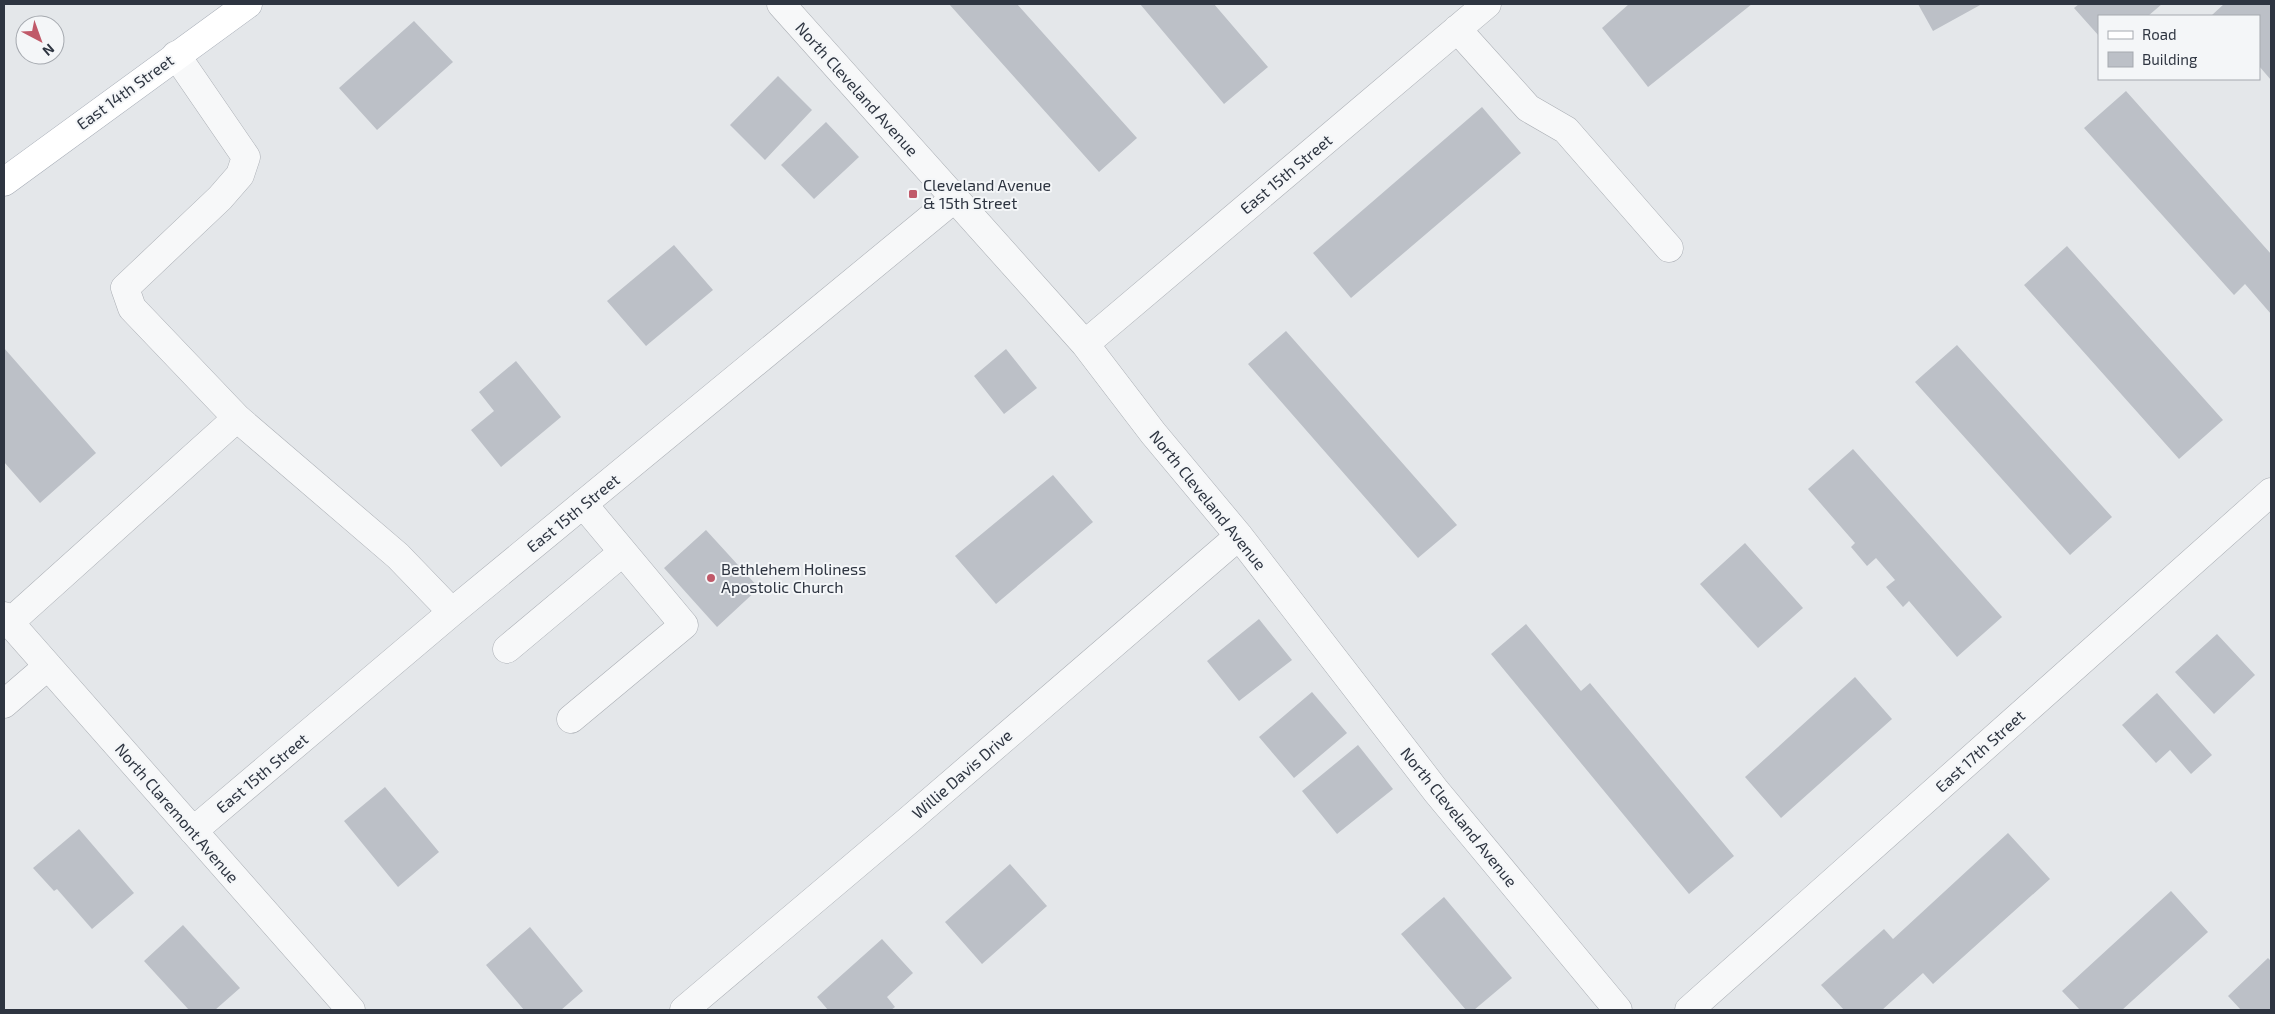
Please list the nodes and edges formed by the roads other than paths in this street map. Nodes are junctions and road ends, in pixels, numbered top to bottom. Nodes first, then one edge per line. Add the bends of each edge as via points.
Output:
1 (248, 4) edge
2 (780, 4) edge
3 (1486, 4) edge
4 (1457, 29) junction
5 (176, 54) junction
6 (4, 182) edge
7 (955, 198) junction
8 (1668, 248) dead end
9 (1085, 344) junction
10 (237, 418) junction
11 (2271, 492) edge
12 (583, 504) junction
13 (1239, 536) junction
14 (623, 552) junction
15 (452, 612) junction
16 (7, 619) edge
17 (507, 649) dead end
18 (48, 666) junction
19 (4, 704) edge
20 (571, 719) dead end
21 (193, 831) junction
22 (351, 1010) edge
23 (684, 1010) edge
24 (1618, 1010) edge
25 (1689, 1010) edge

1 - 5 main road, East 14th Street
2 - 7 street, North Cleveland Avenue
3 - 4 street, East 15th Street
4 - 8 street via 1528,108 1566,130
4 - 9 street, East 15th Street
5 - 6 main road, East 14th Street
5 - 10 street via 246,157 240,175 220,198 125,288 132,308
7 - 9 street, North Cleveland Avenue
7 - 12 street, East 15th Street
9 - 13 street, North Cleveland Avenue via 1153,433
10 - 15 street via 398,556
10 - 16 street
11 - 25 street, East 17th Street
12 - 14 street
12 - 15 street, East 15th Street
13 - 23 street, Willie Davis Drive
13 - 24 street, North Cleveland Avenue via 1436,791
14 - 17 street
14 - 20 street via 684,624
15 - 21 street, East 15th Street
16 - 18 street, North Claremont Avenue
18 - 19 street
18 - 21 street, North Claremont Avenue
21 - 22 street, North Claremont Avenue

